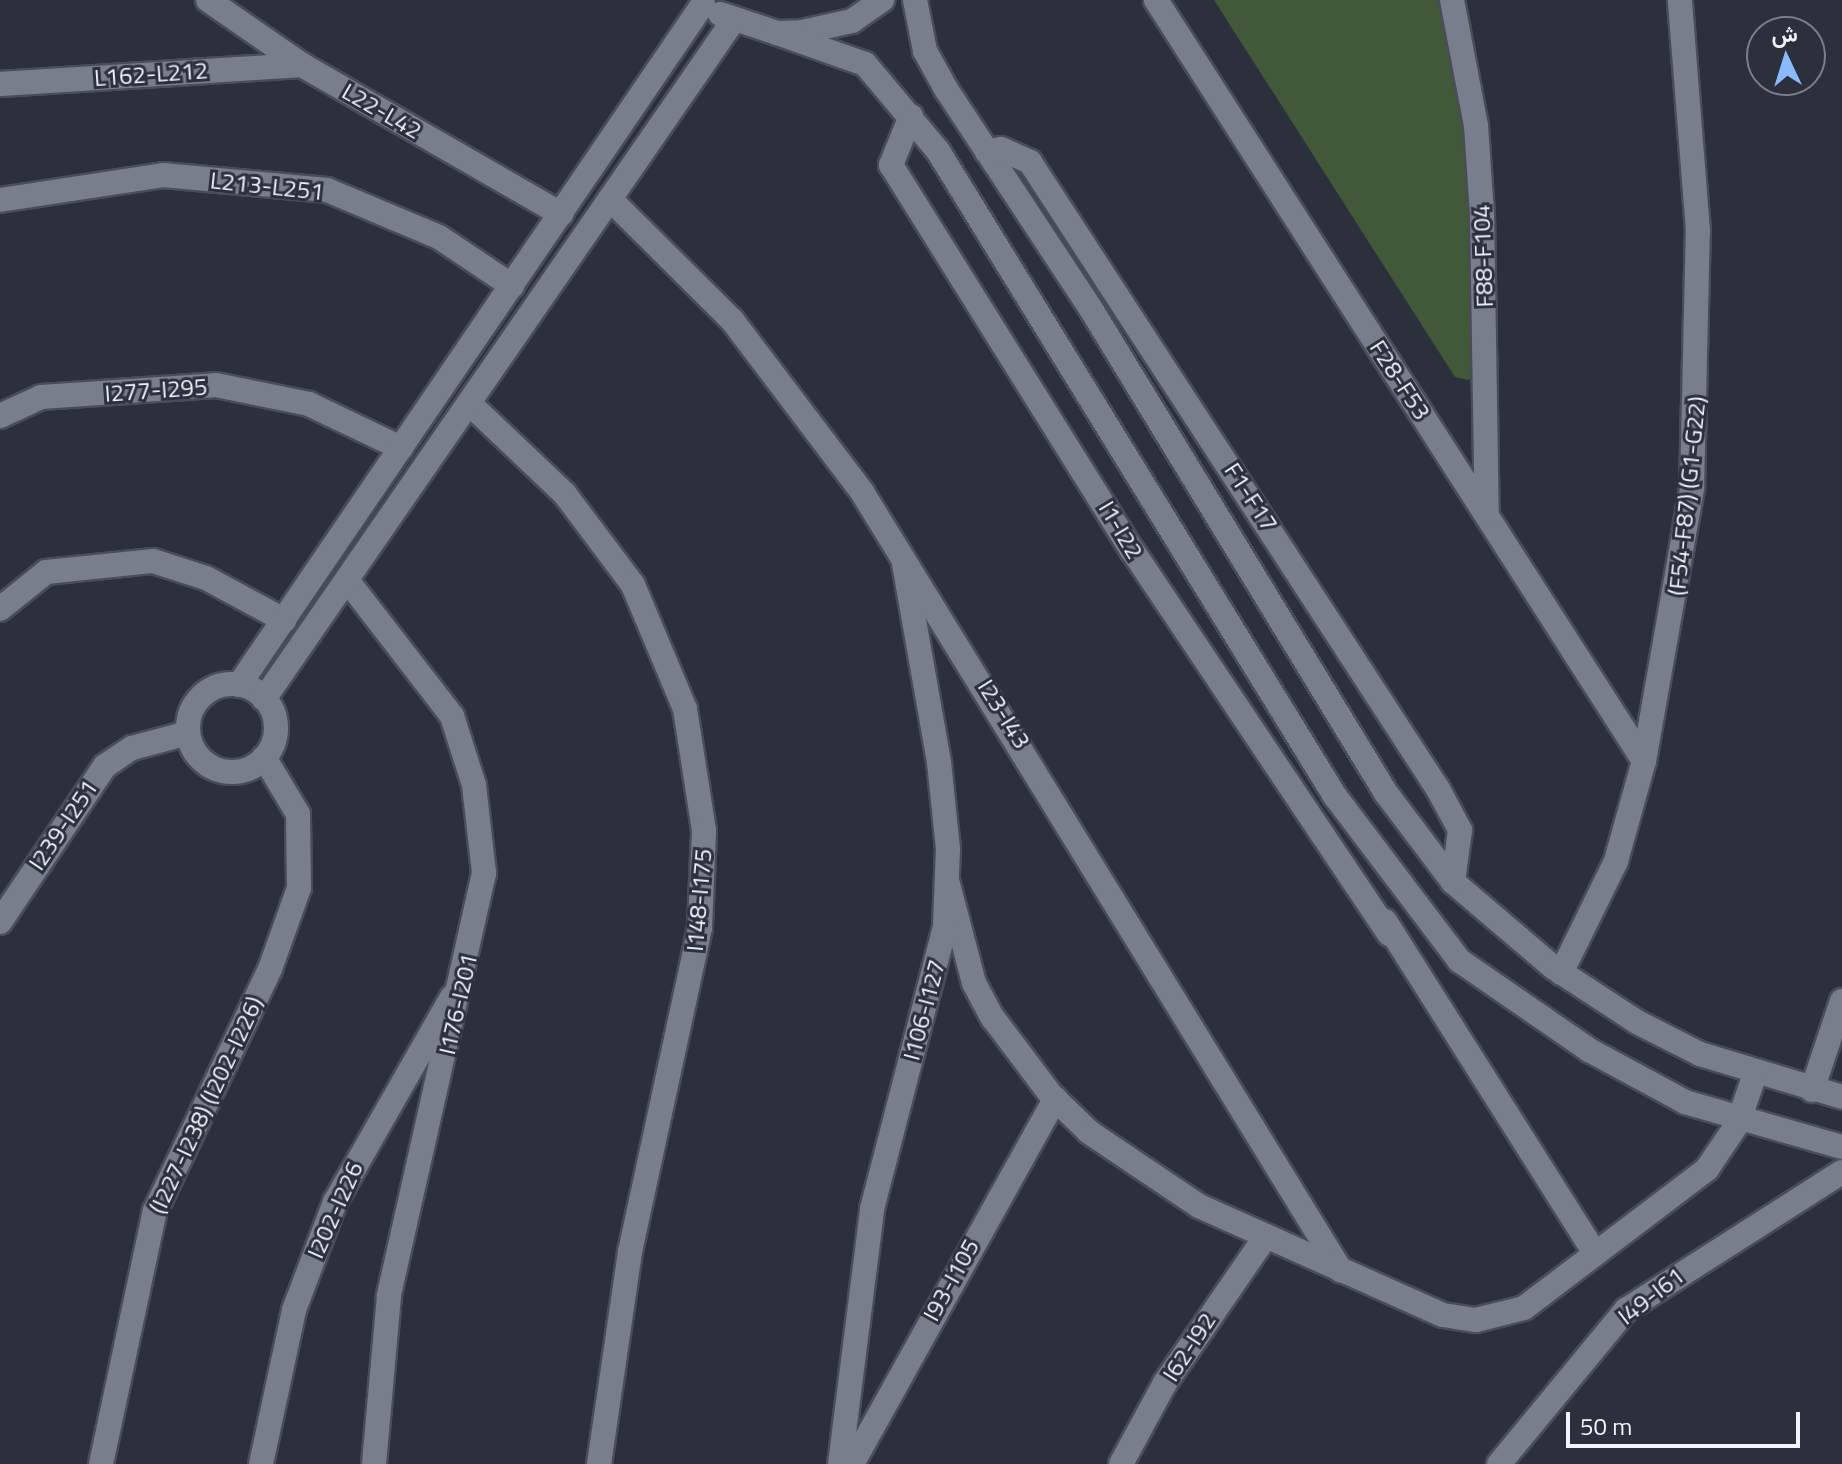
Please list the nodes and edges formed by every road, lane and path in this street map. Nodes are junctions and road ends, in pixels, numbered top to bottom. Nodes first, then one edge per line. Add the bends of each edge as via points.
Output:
1 (208, 0) edge
2 (882, 0) edge
3 (915, 0) edge
4 (1156, 0) edge
5 (1452, 0) edge
6 (1680, 0) edge
7 (701, 2) edge
8 (733, 21) junction
9 (777, 33) junction
10 (302, 65) junction
11 (0, 84) edge
12 (911, 116) junction
13 (987, 152) junction
14 (610, 199) junction
15 (0, 200) edge
16 (561, 214) junction
17 (512, 286) junction
18 (469, 403) junction
19 (0, 416) edge
20 (401, 448) junction
21 (1487, 515) junction
22 (902, 553) junction
23 (347, 580) junction
24 (0, 609) edge
25 (284, 620) junction
26 (239, 685) junction
27 (264, 699) junction
28 (188, 733) junction
29 (264, 757) junction
30 (1644, 761) junction
31 (1357, 829) junction
32 (1453, 882) junction
33 (948, 884) junction
34 (0, 922) edge
35 (1389, 934) junction
36 (1561, 973) junction
37 (464, 977) junction
38 (1842, 1001) edge
39 (1755, 1074) junction
40 (1812, 1090) junction
41 (1842, 1097) edge
42 (1055, 1099) junction
43 (1738, 1123) junction
44 (1842, 1147) edge
45 (1842, 1172) edge
46 (1266, 1236) junction
47 (1595, 1253) junction
48 (1341, 1271) junction
49 (101, 1464) edge
50 (261, 1464) edge
51 (374, 1464) edge
52 (599, 1464) edge
53 (840, 1464) edge
54 (852, 1464) edge
55 (1121, 1464) edge
56 (1499, 1464) edge

1 - 10 street, L22-L42
2 - 9 street via 829,28
3 - 13 street via 925,51
4 - 21 street, F28-F53
5 - 21 street, F88-F104 via 1476,126 1482,213
6 - 30 street, (F54-F87) (G1-G22) via 1694,136 1698,417 1669,650
7 - 8 street
7 - 16 street
8 - 9 street
8 - 14 street
9 - 12 street via 865,64
10 - 11 street, L162-L212
10 - 16 street, L22-L42
12 - 31 street via 1077,368
12 - 35 street, I1-I22 via 891,165 1132,550
13 - 32 street via 1386,793
13 - 32 street, F1-F17 via 1030,162 1421,763 1460,830
14 - 18 street
14 - 22 street, I23-I43 via 732,320 809,416
15 - 17 street, L213-L251 via 163,175 327,190 439,237
16 - 17 street
17 - 20 street
18 - 23 street
18 - 52 street, I148-I175 via 564,493 633,585 685,709 704,831 700,928 630,1252
19 - 20 street, I277-I295 via 41,397 216,385 309,404
20 - 25 street
21 - 30 street, F28-F53
22 - 33 street, I106-I127 via 939,762
22 - 48 street, I23-I43
23 - 27 street
23 - 37 street, I176-I201 via 438,692 462,741 484,873
24 - 25 street via 46,572 153,561 206,578
25 - 26 street
26 - 27 street
26 - 28 street via 221,685 198,699
27 - 29 street via 276,733
28 - 29 street via 199,758 223,771 250,768
28 - 34 street, I239-I251 via 132,748 105,766
29 - 49 street, (I227-I238) (I202-I226) via 298,814 299,888 270,969 155,1211
30 - 36 street, (F54-F87) (G1-G22) via 1616,861
31 - 35 street
31 - 43 street via 1420,916 1493,988 1642,1081
32 - 36 street
33 - 42 street via 974,983
33 - 53 street, I106-I127 via 934,979 872,1209
35 - 47 street
36 - 39 street via 1637,1022
37 - 50 street, I202-I226 via 335,1202 294,1310
37 - 51 street, I176-I201 via 389,1296
38 - 40 street
39 - 40 street
39 - 43 street
40 - 41 street
42 - 46 street via 1134,1166
42 - 54 street, I93-I105
43 - 44 street
43 - 47 street via 1707,1169
45 - 56 street, I49-I61 via 1626,1310
46 - 48 street
46 - 55 street, I62-I92 via 1165,1383
47 - 48 street via 1524,1308 1476,1320 1426,1310

